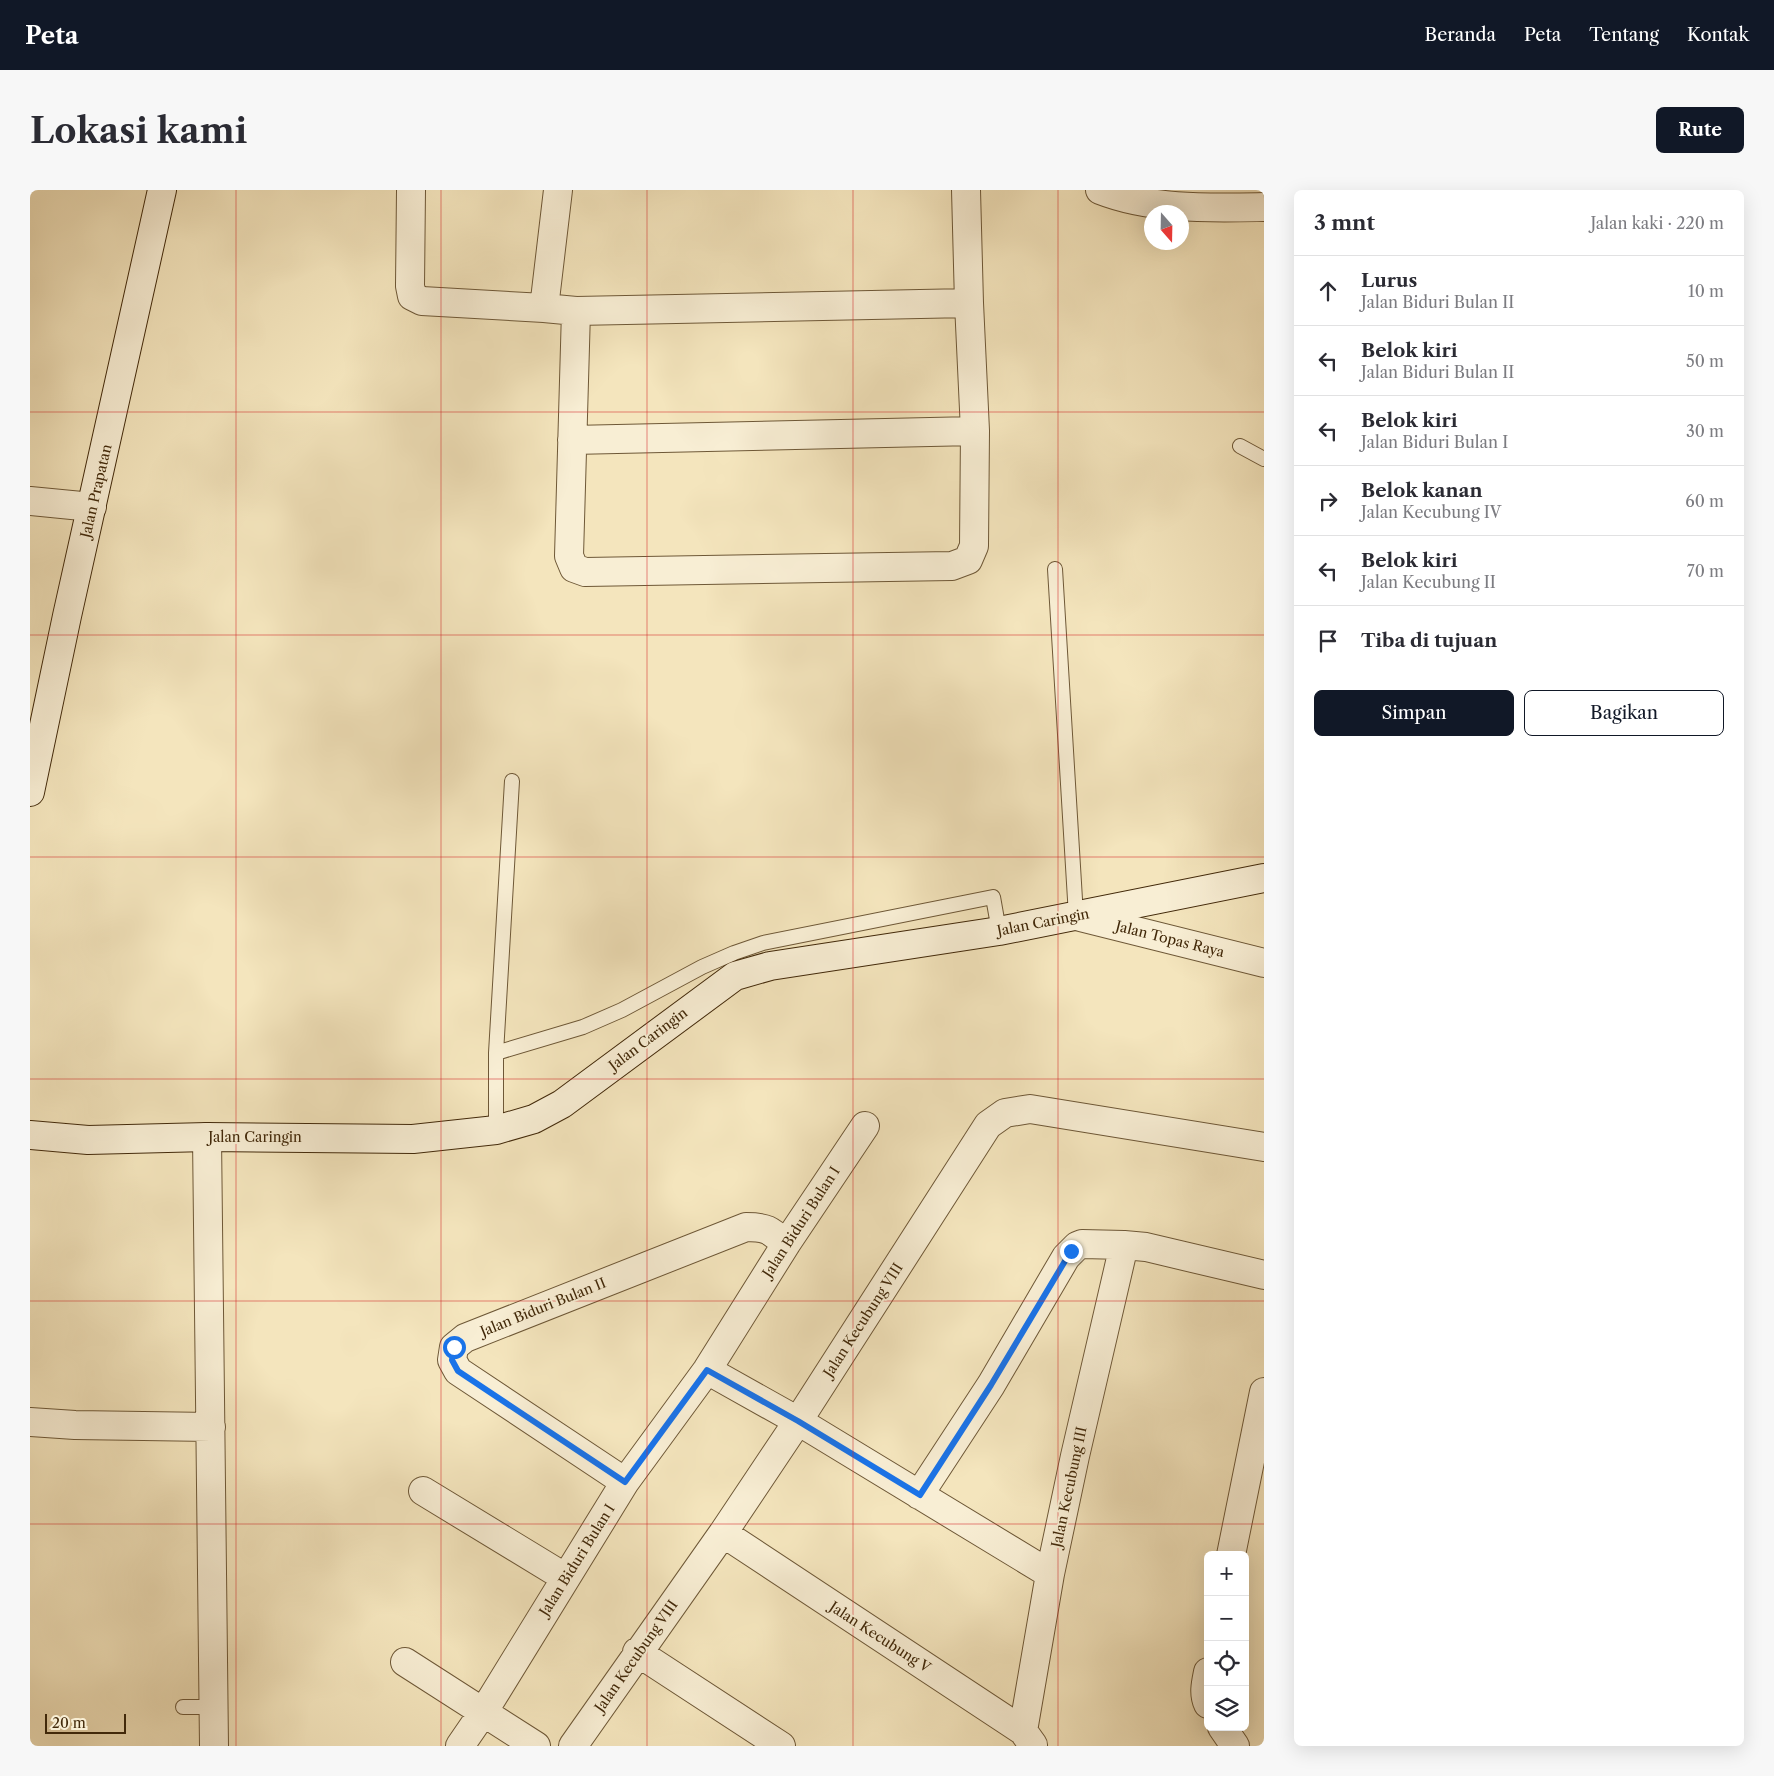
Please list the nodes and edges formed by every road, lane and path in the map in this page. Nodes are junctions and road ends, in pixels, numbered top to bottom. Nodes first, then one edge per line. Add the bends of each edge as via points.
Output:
1 (162, 190) edge
2 (412, 190) edge
3 (558, 190) edge
4 (966, 190) edge
5 (1100, 190) edge
6 (1217, 199) edge
7 (1264, 207) edge
8 (969, 304) junction
9 (544, 308) junction
10 (576, 311) junction
11 (975, 432) junction
12 (572, 440) junction
13 (1240, 446) dead end
14 (1264, 459) edge
15 (30, 501) edge
16 (92, 507) junction
17 (1055, 568) dead end
18 (512, 781) dead end
19 (31, 783) edge
20 (1264, 878) edge
21 (1076, 916) junction
22 (1000, 931) junction
23 (1264, 963) edge
24 (496, 1053) junction
25 (865, 1126) dead end
26 (496, 1130) junction
27 (30, 1135) edge
28 (207, 1137) junction
29 (1264, 1147) edge
30 (786, 1244) junction
31 (1124, 1245) junction
32 (1264, 1275) edge
33 (707, 1370) junction
34 (1264, 1392) edge
35 (798, 1421) junction
36 (30, 1422) edge
37 (211, 1427) junction
38 (625, 1482) junction
39 (423, 1491) dead end
40 (920, 1495) junction
41 (723, 1532) junction
42 (1232, 1551) edge
43 (1050, 1574) junction
44 (566, 1578) junction
45 (637, 1652) junction
46 (405, 1662) dead end
47 (213, 1707) junction
48 (183, 1708) dead end
49 (484, 1711) junction
50 (1225, 1731) edge
51 (1028, 1738) edge
52 (214, 1746) edge
53 (460, 1746) edge
54 (536, 1746) edge
55 (573, 1746) edge
56 (781, 1746) edge
57 (1235, 1746) edge

1 - 16 street, Jalan Prapatan
2 - 9 street via 412,296 422,301
3 - 9 street
4 - 8 street
5 - 6 street via 1120,198 1153,204
6 - 7 street
8 - 10 street
8 - 11 street
9 - 10 street
10 - 12 street
11 - 12 street
11 - 12 street via 974,546 968,560 952,566 585,572 574,568 569,556
13 - 14 lane
15 - 16 street
16 - 19 street, Jalan Prapatan
17 - 21 lane
18 - 24 lane
20 - 21 street, Jalan Caringin
21 - 22 street, Jalan Caringin
21 - 23 street, Jalan Topas Raya
22 - 24 lane via 993,897 763,943 702,967 583,1028
22 - 26 street, Jalan Caringin via 770,966 735,976 562,1104 534,1119
24 - 26 lane
25 - 30 street, Jalan Biduri Bulan I
26 - 28 street, Jalan Caringin via 413,1139
27 - 28 street, Jalan Caringin via 88,1140
28 - 37 street
29 - 35 street, Jalan Kecubung VIII via 1030,1110 1005,1113 988,1125
30 - 33 street, Jalan Biduri Bulan I
30 - 38 street, Jalan Biduri Bulan II via 762,1227 746,1227 465,1338 454,1347 452,1360 458,1371
31 - 32 street via 1146,1247
31 - 40 street via 1089,1244 1071,1251
31 - 43 street, Jalan Kecubung III
33 - 35 street
33 - 38 street, Jalan Biduri Bulan I
34 - 42 street
35 - 40 street
35 - 41 street, Jalan Kecubung VIII
36 - 37 street
37 - 47 street
38 - 44 street, Jalan Biduri Bulan I
39 - 44 street
40 - 43 street
41 - 45 street, Jalan Kecubung VIII
41 - 51 street, Jalan Kecubung V
43 - 51 street, Jalan Kecubung III
44 - 49 street, Jalan Biduri Bulan I
45 - 55 street, Jalan Kecubung VIII
45 - 56 street
46 - 49 street
47 - 48 lane
47 - 52 street
49 - 53 street, Jalan Biduri Bulan I
49 - 54 street
50 - 57 street

